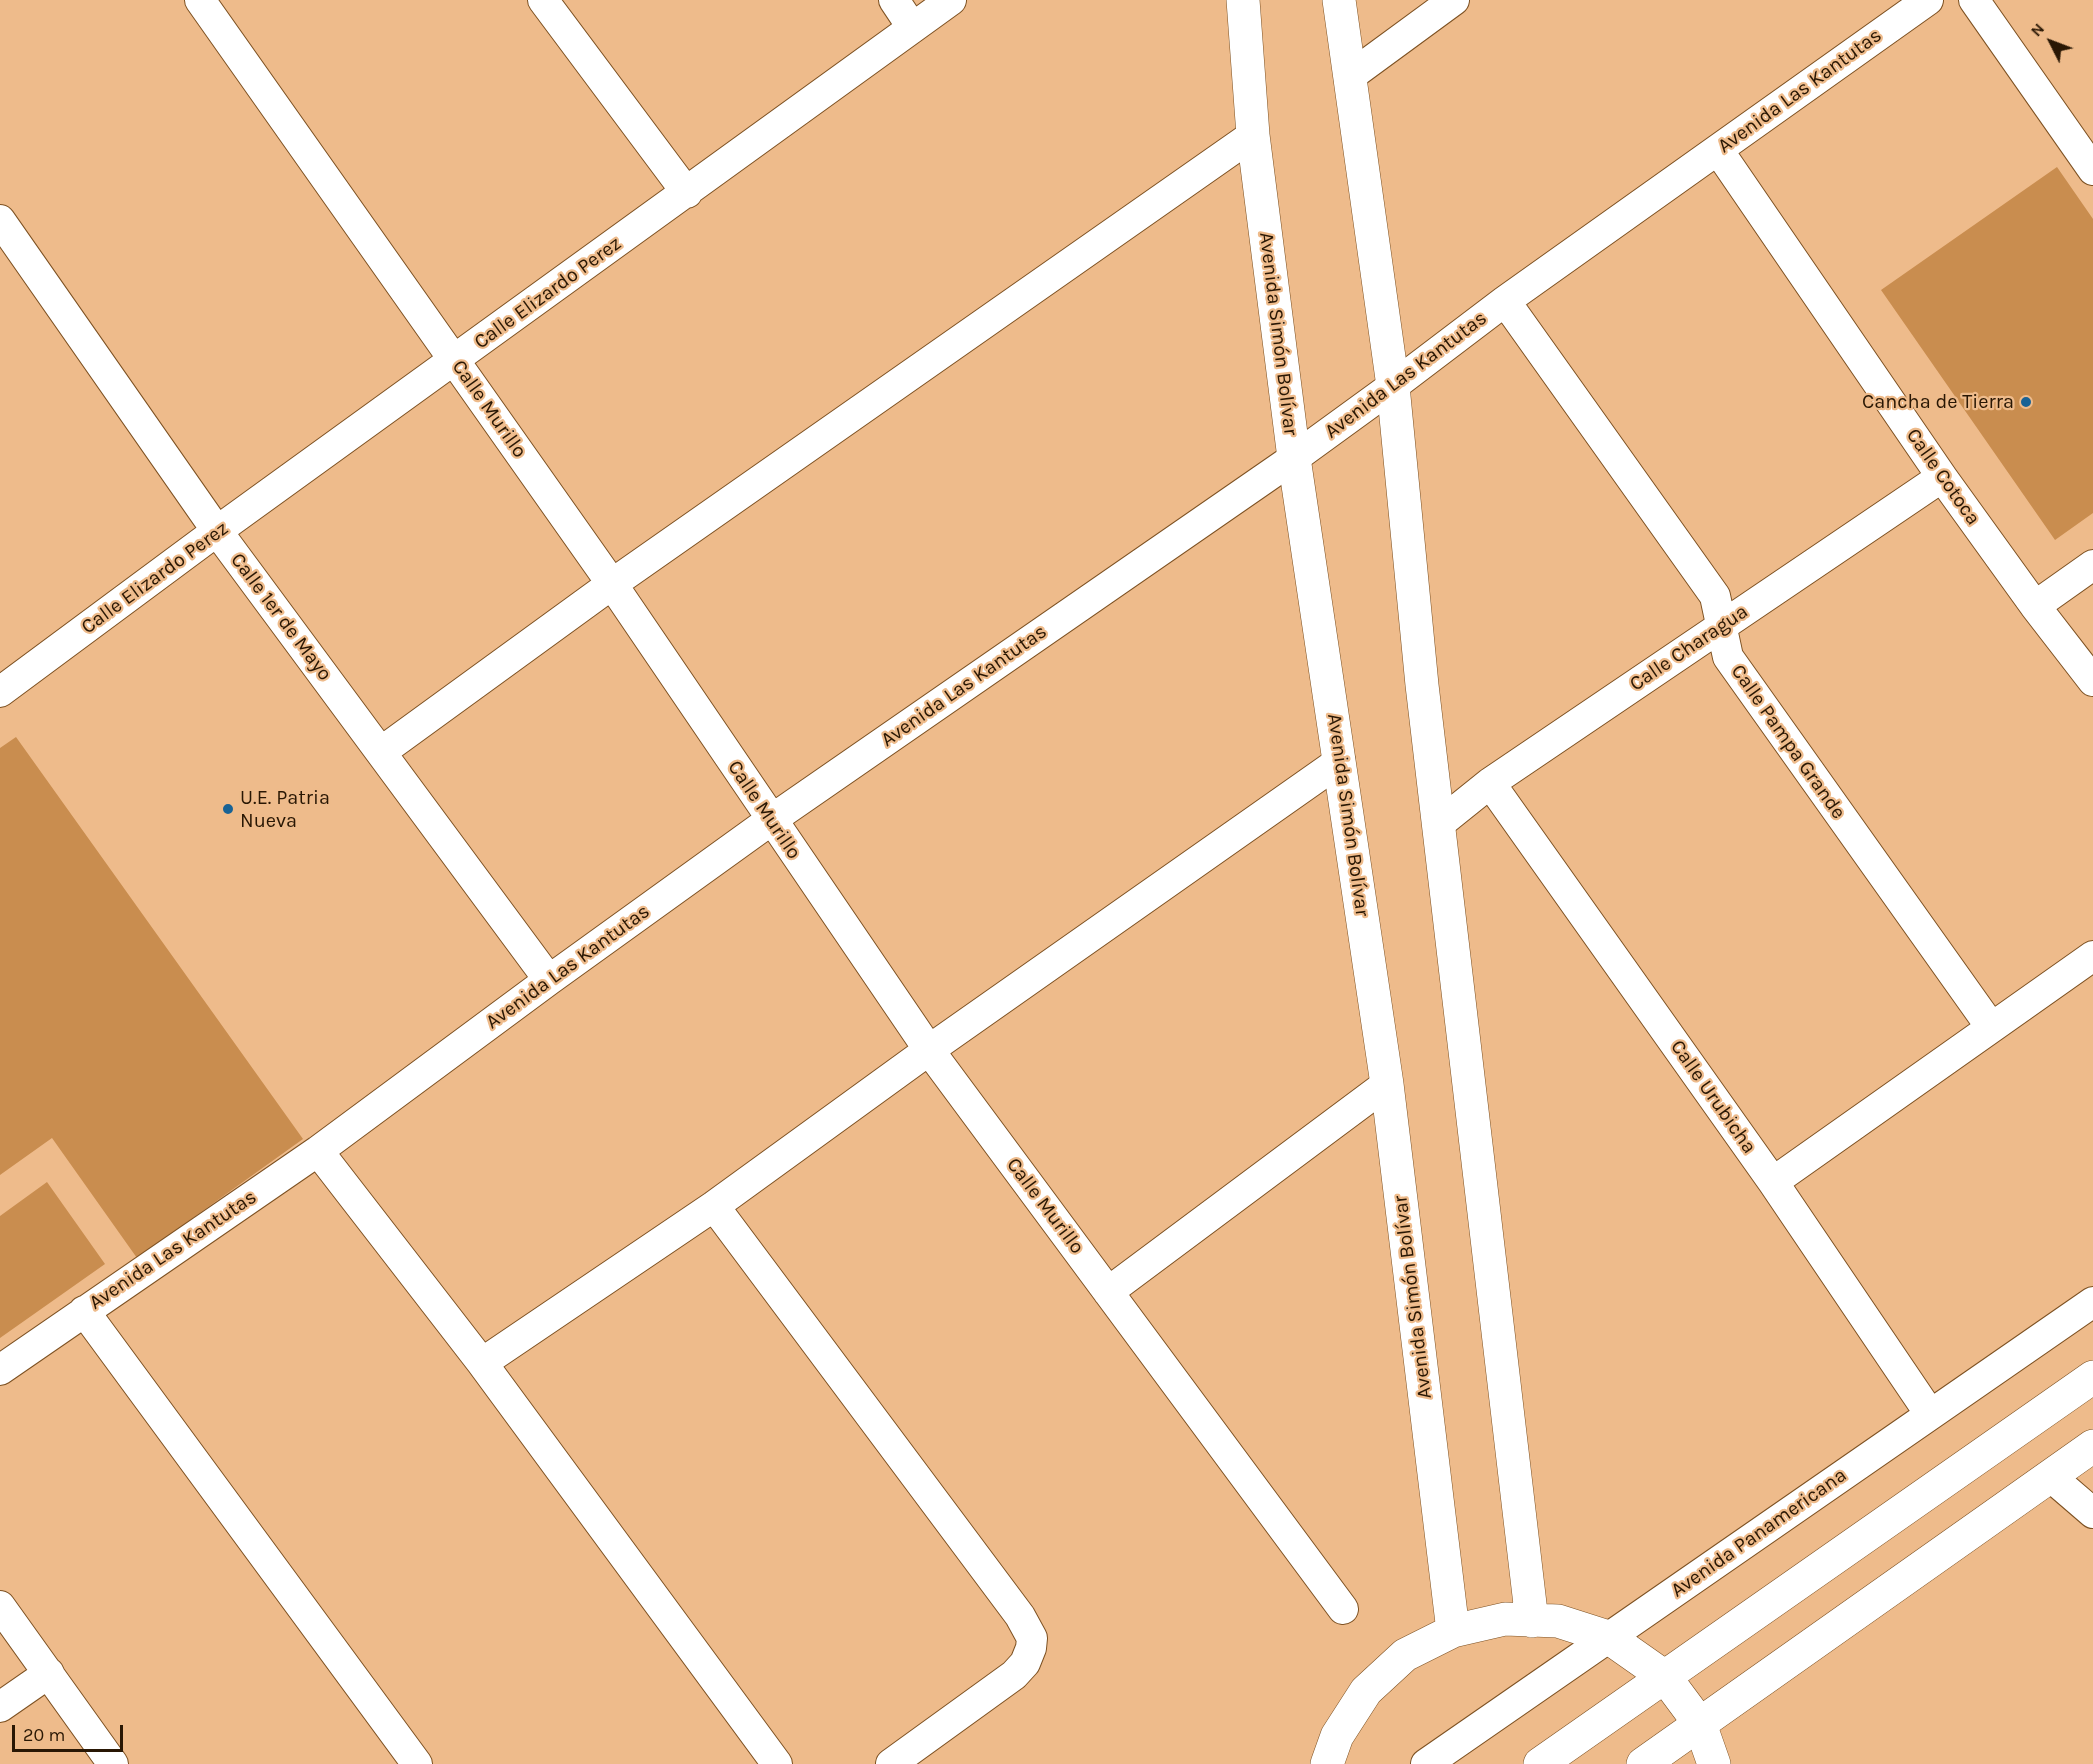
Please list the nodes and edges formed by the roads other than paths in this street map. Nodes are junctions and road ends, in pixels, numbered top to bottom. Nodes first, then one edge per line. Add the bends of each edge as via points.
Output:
1 (200, 0) edge
2 (543, 0) edge
3 (894, 0) edge
4 (951, 0) edge
5 (1243, 0) edge
6 (1339, 0) edge
7 (1454, 0) edge
8 (1928, 0) edge
9 (1974, 0) edge
10 (912, 27) junction
11 (1349, 77) junction
12 (1253, 135) junction
13 (1718, 150) junction
14 (2093, 170) edge
15 (687, 192) junction
16 (0, 220) edge
17 (1505, 301) junction
18 (454, 360) junction
19 (1393, 386) junction
20 (1294, 458) junction
21 (1942, 477) junction
22 (218, 531) junction
23 (2093, 565) edge
24 (612, 584) junction
25 (2035, 606) junction
26 (1722, 625) junction
27 (2093, 681) edge
28 (0, 692) edge
29 (381, 752) junction
30 (1340, 761) junction
31 (1490, 783) junction
32 (771, 820) junction
33 (1439, 824) junction
34 (2093, 956) edge
35 (549, 980) junction
36 (1991, 1027) junction
37 (929, 1050) junction
38 (1387, 1084) junction
39 (318, 1150) junction
40 (1773, 1182) junction
41 (714, 1206) junction
42 (1108, 1292) junction
43 (2093, 1302) edge
44 (84, 1311) junction
45 (482, 1364) junction
46 (0, 1370) edge
47 (2093, 1377) edge
48 (1930, 1414) junction
49 (2093, 1446) edge
50 (2050, 1476) junction
51 (2093, 1513) edge
52 (0, 1606) edge
53 (1343, 1609) dead end
54 (1533, 1621) junction
55 (1453, 1631) junction
56 (1608, 1637) junction
57 (49, 1673) junction
58 (1665, 1677) junction
59 (0, 1707) edge
60 (1700, 1724) junction
61 (113, 1764) edge
62 (417, 1764) edge
63 (777, 1764) edge
64 (891, 1764) edge
65 (1328, 1764) edge
66 (1426, 1764) edge
67 (1540, 1764) edge
68 (1643, 1764) edge
69 (1714, 1764) edge

1 - 18 street, Calle Murillo
2 - 15 street
3 - 10 street
4 - 10 street, Calle Elizardo Perez
5 - 12 main road, Avenida Simón Bolívar
6 - 11 main road
7 - 11 street
8 - 13 street, Avenida Las Kantutas
9 - 14 street
10 - 15 street, Calle Elizardo Perez
11 - 19 main road
12 - 20 main road, Avenida Simón Bolívar
12 - 24 street
13 - 17 street, Avenida Las Kantutas
13 - 21 street, Calle Cotoca
15 - 18 street, Calle Elizardo Perez
16 - 22 street, Calle 1er de Mayo
17 - 19 street, Avenida Las Kantutas
17 - 26 street, Calle Pampa Grande via 1715,596
18 - 22 street, Calle Elizardo Perez
18 - 24 street, Calle Murillo
19 - 20 street, Avenida Las Kantutas
19 - 33 main road
20 - 30 main road, Avenida Simón Bolívar
20 - 32 street, Avenida Las Kantutas
21 - 25 street, Calle Cotoca
21 - 26 street, Calle Charagua
22 - 28 street, Calle Elizardo Perez
22 - 29 street, Calle 1er de Mayo
23 - 25 street
24 - 29 street
24 - 32 street, Calle Murillo
25 - 27 street, Calle Cotoca
26 - 31 street, Calle Charagua
26 - 36 street, Calle Pampa Grande via 1728,657
29 - 35 street, Calle 1er de Mayo
30 - 37 street
30 - 38 main road, Avenida Simón Bolívar
31 - 33 street, Calle Charagua
31 - 40 street, Calle Urubicha
32 - 35 street, Avenida Las Kantutas
32 - 37 street, Calle Murillo
33 - 54 main road
34 - 36 street
35 - 39 street, Avenida Las Kantutas
36 - 40 street
37 - 41 street
37 - 42 street, Calle Murillo
38 - 42 street
38 - 55 main road, Avenida Simón Bolívar
39 - 44 street, Avenida Las Kantutas
39 - 45 street
40 - 48 street, Calle Urubicha
41 - 45 street
41 - 64 street via 1020,1616 1032,1638 1025,1663 1014,1675
42 - 53 street, Calle Murillo
43 - 48 street, Avenida Panamericana
44 - 46 street, Avenida Las Kantutas
44 - 62 street
45 - 63 street
47 - 58 main road
48 - 56 street, Avenida Panamericana
49 - 50 main road
50 - 51 street
50 - 60 main road
52 - 57 street
54 - 55 main road via 1505,1619
54 - 56 main road via 1557,1622
55 - 65 main road via 1405,1655 1366,1691 1337,1736
56 - 58 main road
56 - 66 street, Avenida Panamericana
57 - 59 street
57 - 61 street
58 - 60 main road
58 - 67 main road
60 - 68 main road
60 - 69 main road

